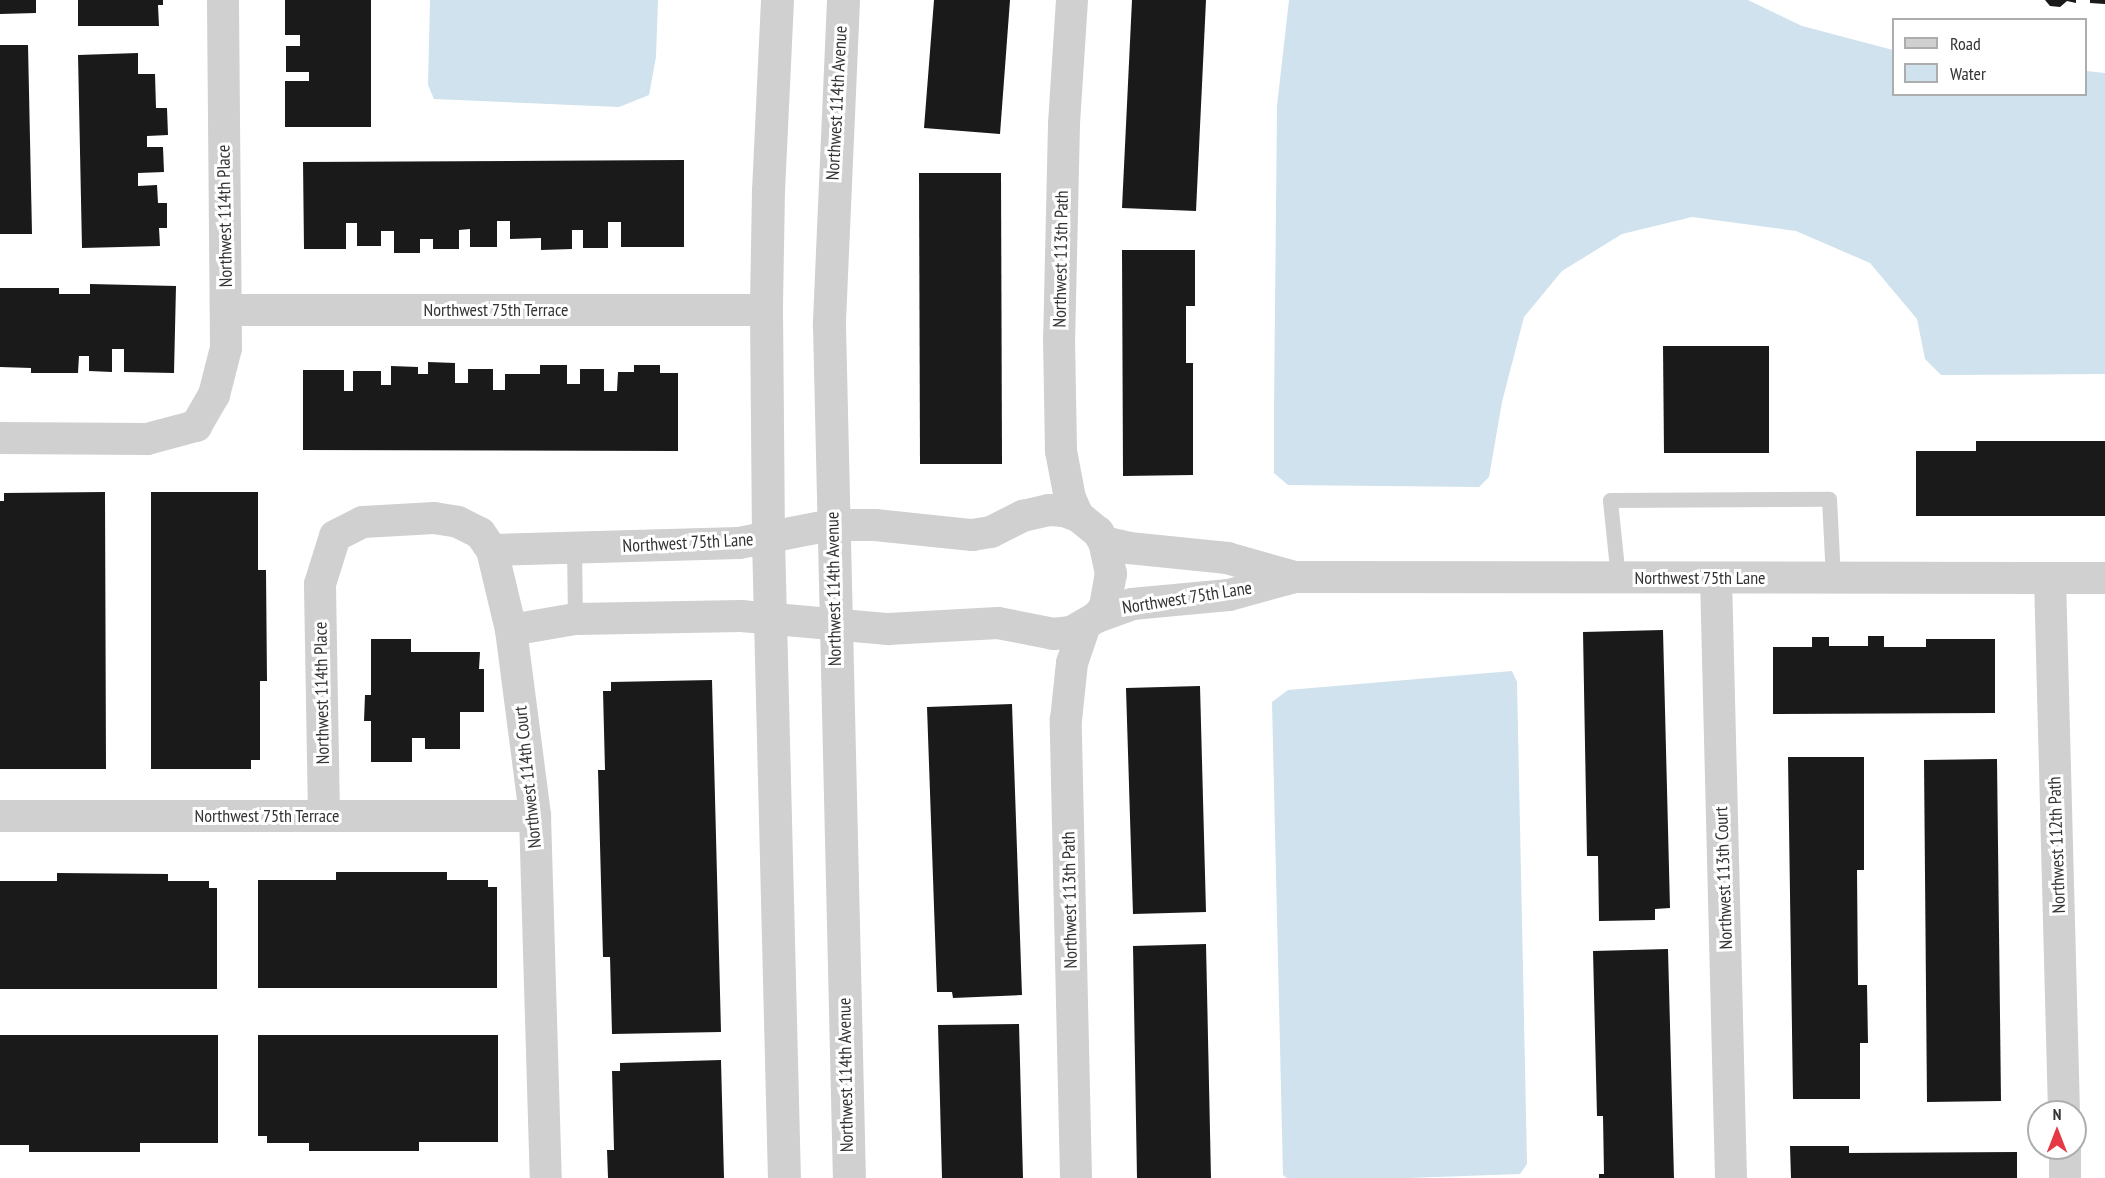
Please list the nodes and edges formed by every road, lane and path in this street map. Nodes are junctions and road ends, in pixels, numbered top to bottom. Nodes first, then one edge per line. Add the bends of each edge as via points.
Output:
1 (223, 0) edge
2 (777, 0) edge
3 (843, 0) edge
4 (1072, 0) edge
5 (226, 310) junction
6 (766, 310) junction
7 (0, 438) edge
8 (1078, 516) junction
9 (832, 525) junction
10 (768, 539) junction
11 (1104, 542) junction
12 (574, 547) junction
13 (492, 550) junction
14 (1295, 577) junction
15 (1618, 578) junction
16 (1716, 578) junction
17 (1833, 578) junction
18 (2050, 578) junction
19 (2105, 578) edge
20 (770, 617) junction
21 (575, 619) junction
22 (1091, 621) junction
23 (834, 625) junction
24 (511, 630) junction
25 (0, 816) edge
26 (324, 816) junction
27 (535, 816) junction
28 (2064, 1100) edge
29 (2065, 1160) edge
30 (546, 1178) edge
31 (784, 1178) edge
32 (849, 1178) edge
33 (1076, 1178) edge
34 (1731, 1178) edge
35 (2065, 1178) edge

1 - 5 street, Northwest 114th Place
2 - 6 street
3 - 9 street, Northwest 114th Avenue via 829,326
4 - 8 street, Northwest 113th Path via 1061,244 1060,451
5 - 6 street, Northwest 75th Terrace
5 - 7 street, Northwest 114th Place via 226,348 214,395 196,426 147,439
6 - 10 street
8 - 9 street, Northwest 75th Lane via 1064,511 1038,512 991,532 972,535 875,525
8 - 11 street
9 - 10 street, Northwest 75th Lane
9 - 23 street, Northwest 114th Avenue
10 - 12 street, Northwest 75th Lane
10 - 20 street
11 - 14 street, Northwest 75th Lane via 1227,558
11 - 22 street, Northwest 113th Path via 1111,574 1105,607
12 - 13 street, Northwest 75th Lane
12 - 21 lane
13 - 24 street, Northwest 114th Court
13 - 26 street, Northwest 114th Place via 480,533 458,522 434,518 363,522 335,536 320,584
14 - 15 street, Northwest 75th Lane
14 - 22 street, Northwest 75th Lane via 1229,595 1132,604
15 - 16 street, Northwest 75th Lane
15 - 17 lane via 1610,500 1818,499 1829,499
16 - 17 street, Northwest 75th Lane
16 - 34 street, Northwest 113th Court
17 - 18 street, Northwest 75th Lane
18 - 19 street, Northwest 75th Lane
18 - 28 street, Northwest 112th Path
20 - 21 street, Northwest 75th Lane
20 - 23 street, Northwest 75th Lane
20 - 31 street
21 - 24 street, Northwest 75th Lane
22 - 23 street, Northwest 75th Lane via 1054,634 998,623 888,629
22 - 33 street, Northwest 113th Path via 1072,663 1066,720
23 - 32 street, Northwest 114th Avenue
24 - 27 street, Northwest 114th Court
25 - 26 street, Northwest 75th Terrace
26 - 27 street, Northwest 75th Terrace
27 - 30 street, Northwest 114th Court
29 - 35 street

